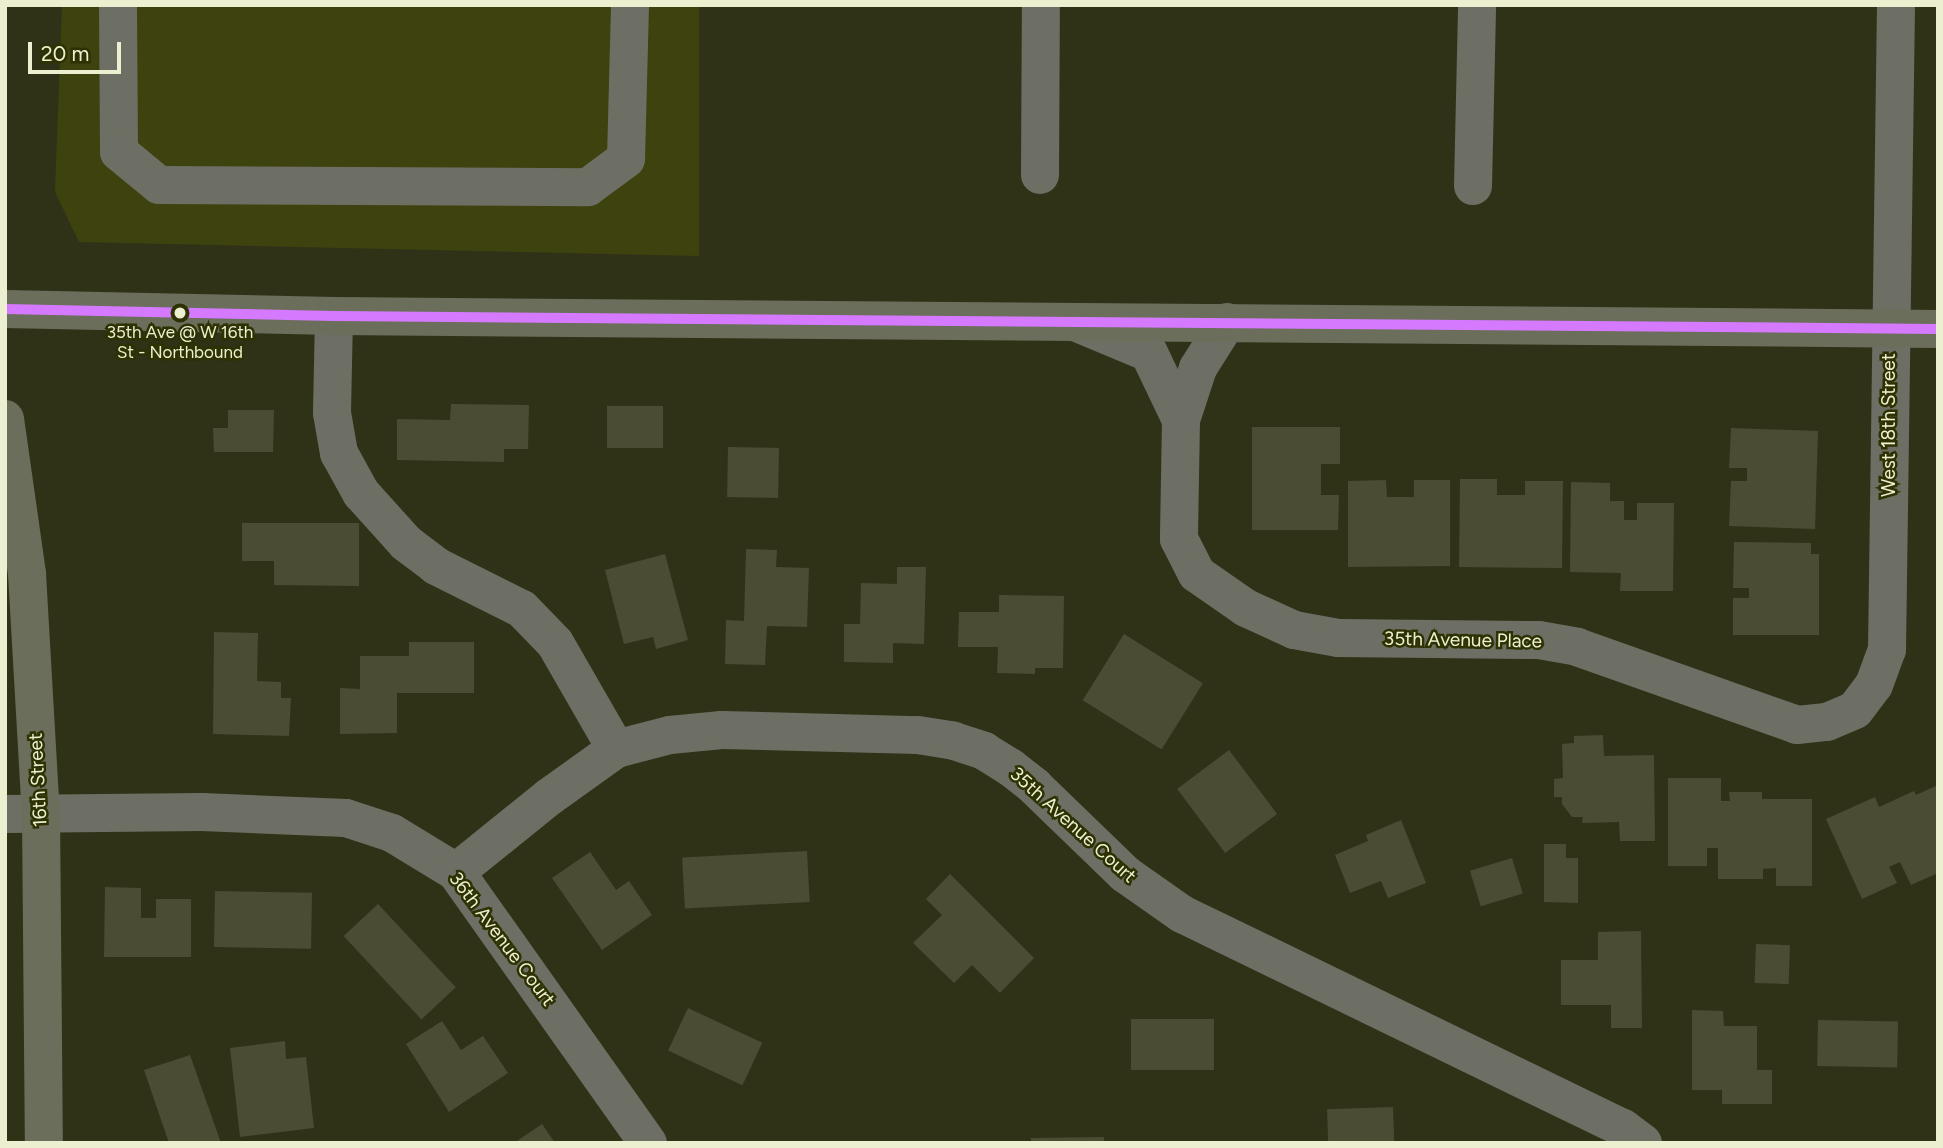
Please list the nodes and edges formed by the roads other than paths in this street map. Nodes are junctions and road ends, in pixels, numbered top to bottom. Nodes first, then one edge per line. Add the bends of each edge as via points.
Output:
1 (118, 5) edge
2 (630, 5) edge
3 (1041, 5) edge
4 (1477, 5) edge
5 (1896, 5) edge
6 (1040, 174) dead end
7 (1473, 186) dead end
8 (5, 309) edge
9 (334, 316) junction
10 (1227, 322) junction
11 (1077, 323) junction
12 (1890, 328) junction
13 (1938, 329) edge
14 (5, 419) edge
15 (1181, 420) junction
16 (1854, 710) joint
17 (616, 749) junction
18 (23, 814) edge
19 (456, 872) junction
20 (44, 1143) edge
21 (648, 1143) edge
22 (1643, 1143) edge

1 - 2 street via 119,152 159,185 561,187 589,187 626,159
3 - 6 street
4 - 7 street
5 - 12 street, West 18th Street
8 - 9 main road
9 - 11 main road
9 - 17 street via 332,413 339,453 361,494 406,544 436,566 522,609 555,643
10 - 11 main road
10 - 12 main road
10 - 15 street via 1198,368
11 - 15 street via 1149,353
12 - 13 main road
12 - 16 street, West 18th Street via 1887,650 1874,685
14 - 18 main road, 16th Street via 27,574
15 - 16 street, 35th Avenue Place via 1179,539 1197,574 1246,608 1294,630 1338,638 1539,640 1577,647 1797,725 1827,722
17 - 19 street, 35th Avenue Court
17 - 22 street, 35th Avenue Court via 670,735 722,730 918,735 984,751 1034,786 1125,873 1182,914 1623,1128
18 - 19 street, 36th Avenue Court via 202,812 346,818 392,833
18 - 20 main road, 16th Street
19 - 21 street, 36th Avenue Court

